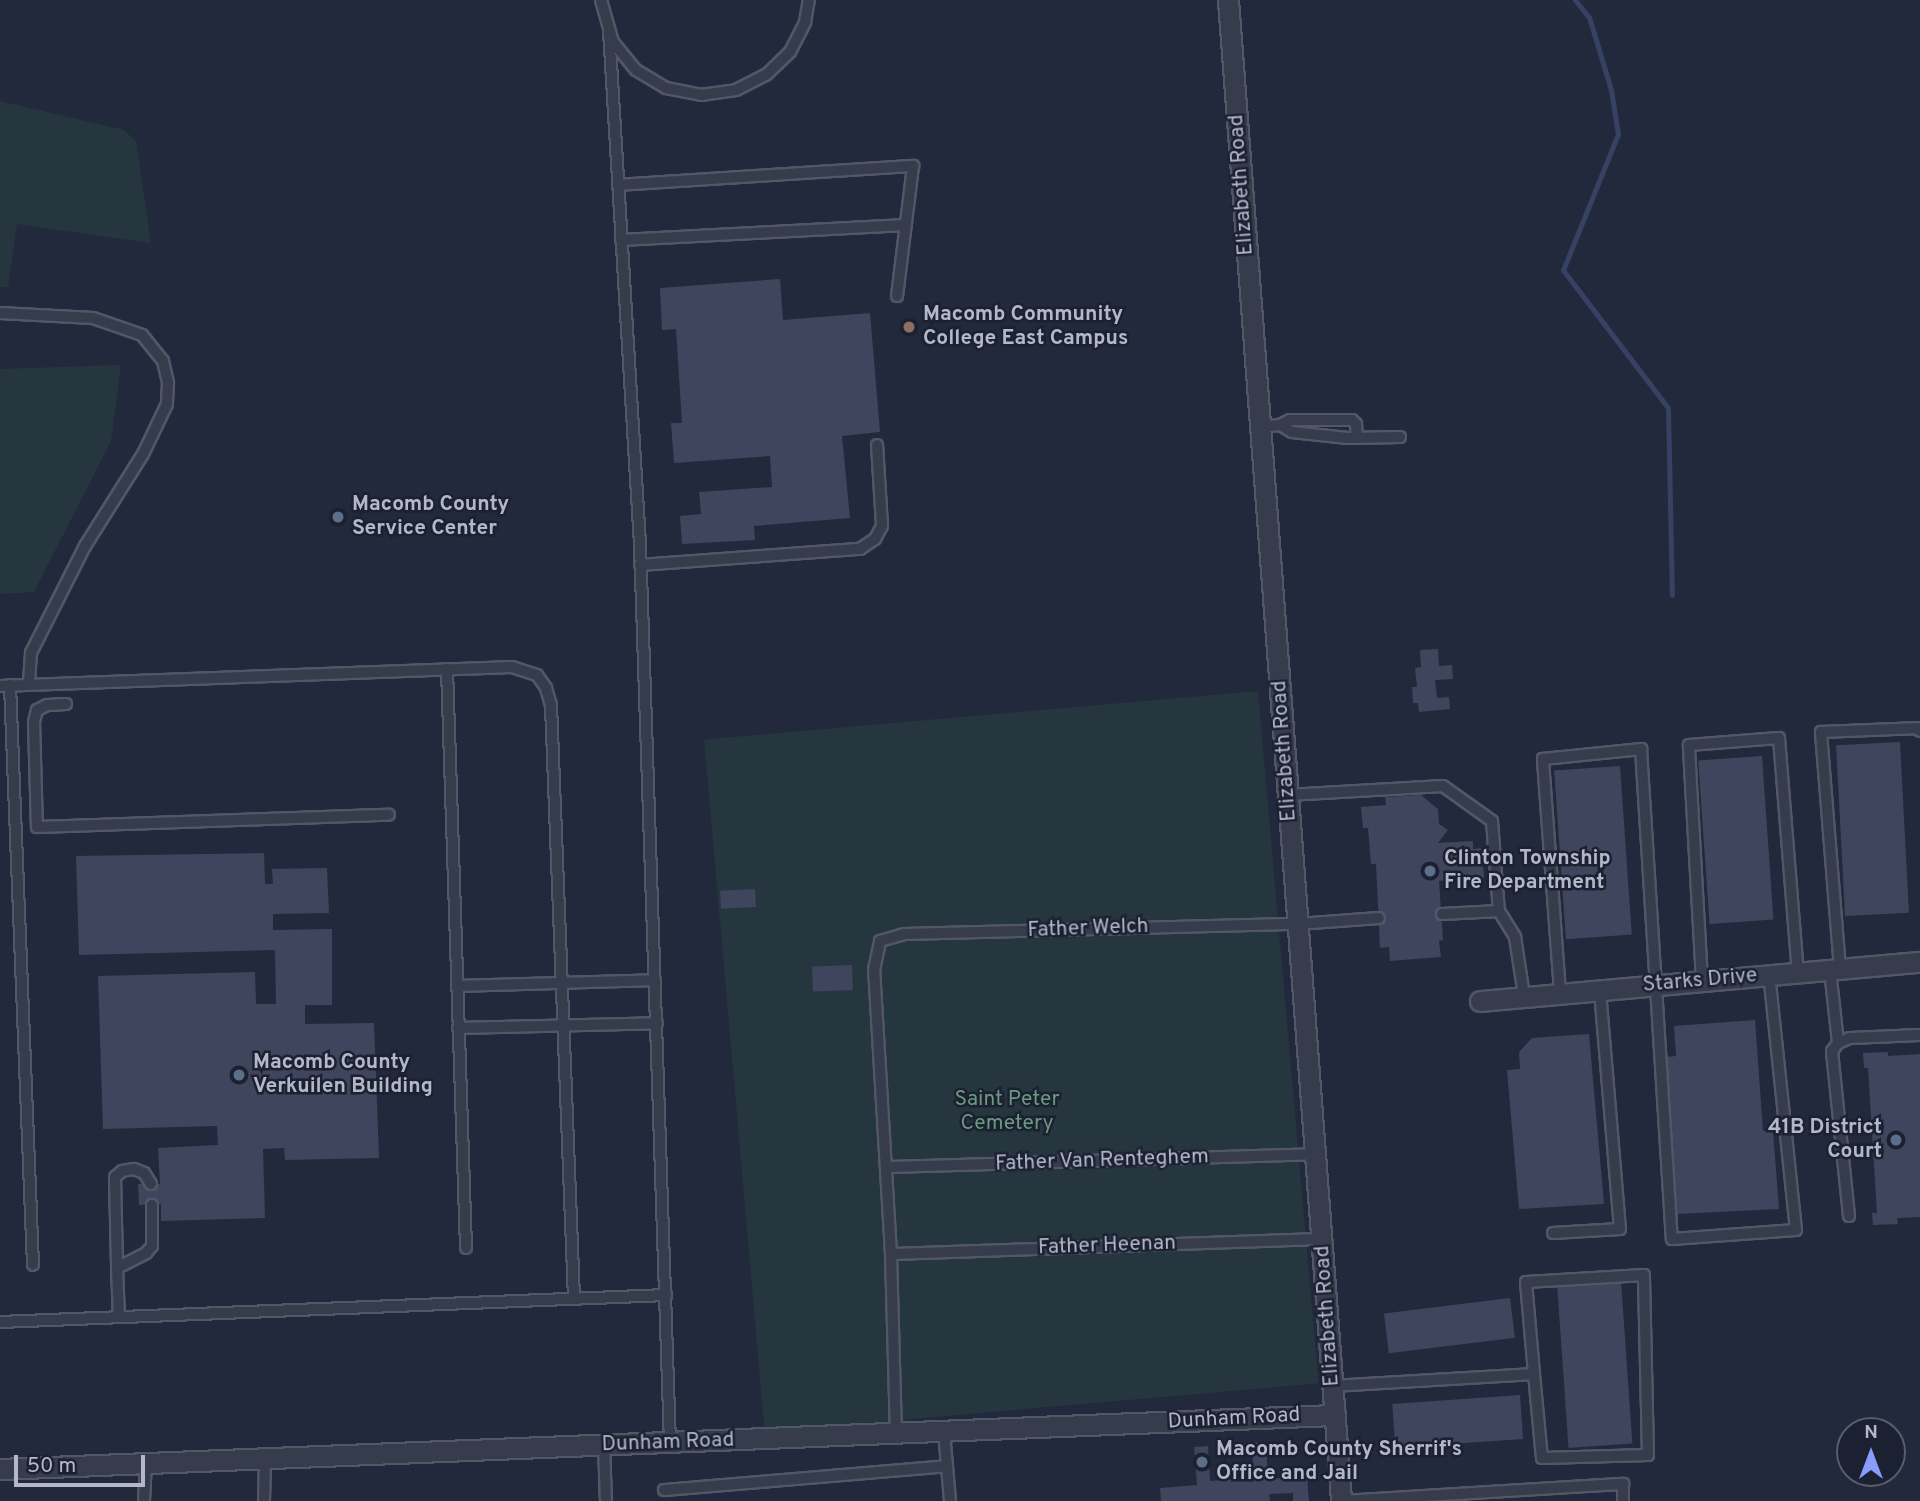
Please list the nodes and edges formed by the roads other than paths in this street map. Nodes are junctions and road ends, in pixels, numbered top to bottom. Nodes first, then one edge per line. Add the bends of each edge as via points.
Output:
1 (601, 0) edge
2 (808, 0) edge
3 (1228, 0) edge
4 (609, 30) junction
5 (618, 185) junction
6 (906, 225) junction
7 (621, 240) junction
8 (897, 296) dead end
9 (0, 313) edge
10 (1280, 425) junction
11 (1260, 427) junction
12 (1400, 437) dead end
13 (1357, 438) junction
14 (877, 445) dead end
15 (640, 565) junction
16 (447, 669) junction
17 (29, 685) junction
18 (5, 686) edge
19 (66, 704) dead end
20 (1920, 731) edge
21 (1288, 796) junction
22 (389, 815) dead end
23 (1499, 911) junction
24 (1441, 914) dead end
25 (1379, 918) dead end
26 (1298, 924) junction
27 (1920, 962) edge
28 (1835, 969) junction
29 (1798, 972) junction
30 (1769, 975) junction
31 (655, 981) junction
32 (1702, 981) junction
33 (562, 983) junction
34 (1655, 985) junction
35 (457, 986) junction
36 (1600, 989) junction
37 (1560, 992) junction
38 (1524, 996) junction
39 (1480, 1001) dead end
40 (657, 1023) junction
41 (563, 1026) junction
42 (458, 1028) junction
43 (1920, 1035) edge
44 (1838, 1043) junction
45 (1317, 1154) junction
46 (887, 1167) junction
47 (151, 1184) dead end
48 (152, 1205) dead end
49 (1849, 1216) dead end
50 (1553, 1233) dead end
51 (1322, 1239) junction
52 (466, 1248) dead end
53 (891, 1254) junction
54 (33, 1265) dead end
55 (117, 1268) junction
56 (666, 1295) junction
57 (574, 1299) junction
58 (119, 1317) junction
59 (0, 1322) edge
60 (1534, 1374) junction
61 (1333, 1386) junction
62 (1335, 1415) junction
63 (944, 1432) junction
64 (895, 1435) junction
65 (670, 1442) junction
66 (604, 1445) junction
67 (265, 1459) junction
68 (146, 1463) junction
69 (947, 1466) junction
70 (0, 1469) edge
71 (664, 1490) dead end
72 (1407, 1499) edge
73 (144, 1501) edge
74 (264, 1501) edge
75 (606, 1501) edge
76 (950, 1501) edge
77 (1342, 1501) edge
78 (1623, 1501) edge

1 - 4 lane
2 - 4 lane via 805,22 790,52 766,75 736,90 701,95 666,88 636,70
3 - 11 street, Elizabeth Road
4 - 5 lane
5 - 6 lane via 913,166
5 - 7 lane
6 - 7 lane
6 - 8 lane
7 - 15 lane
9 - 17 lane via 93,318 142,335 163,361 168,383 167,404 143,454 85,545 31,653
10 - 11 lane
10 - 13 lane via 1292,432
10 - 13 lane via 1290,420 1352,420
11 - 21 street, Elizabeth Road
12 - 13 lane
14 - 15 lane via 882,526 875,539 860,549
15 - 31 lane
16 - 17 lane
16 - 33 lane via 512,667 537,675 546,688 551,705
16 - 35 lane
17 - 18 lane
18 - 54 lane
19 - 22 lane via 37,710 34,722 37,827
20 - 28 lane via 1821,732
21 - 23 lane via 1443,786 1492,821
21 - 26 street, Elizabeth Road
23 - 24 lane
23 - 38 lane via 1515,937
25 - 26 lane, Father Welch
26 - 45 street, Elizabeth Road
26 - 46 lane, Father Welch via 904,934 880,941 874,970
27 - 28 street, Starks Drive
28 - 29 street, Starks Drive
28 - 44 lane
29 - 30 street, Starks Drive
29 - 32 lane via 1779,738 1689,745
30 - 32 street, Starks Drive
30 - 34 lane via 1796,1230 1672,1239
31 - 33 lane
31 - 40 lane
32 - 34 street, Starks Drive
33 - 35 lane
33 - 41 lane
34 - 36 street, Starks Drive
34 - 37 lane via 1641,749 1543,759
35 - 42 lane
36 - 37 street, Starks Drive
36 - 50 lane via 1620,1229
37 - 38 street, Starks Drive
38 - 39 street, Starks Drive
40 - 41 lane
40 - 56 lane
41 - 42 lane
41 - 57 lane
42 - 52 lane
43 - 44 lane via 1850,1038
44 - 49 lane via 1832,1051
45 - 46 lane, Father Van Renteghem
45 - 51 street, Elizabeth Road
46 - 53 lane
47 - 55 lane via 144,1173 134,1169 115,1177
48 - 55 lane via 152,1246
51 - 53 lane, Father Heenan
51 - 61 street, Elizabeth Road
53 - 64 lane
55 - 58 lane
56 - 57 lane
56 - 65 lane
57 - 58 lane
58 - 59 lane
60 - 60 lane via 1542,1458 1648,1455 1644,1275 1526,1282
60 - 61 lane
61 - 62 street, Elizabeth Road
62 - 63 street, Dunham Road
62 - 77 street, Elizabeth Road
63 - 64 street, Dunham Road
63 - 69 lane
64 - 65 street, Dunham Road
65 - 66 street, Dunham Road
66 - 67 street, Dunham Road
66 - 75 lane
67 - 68 street, Dunham Road
67 - 74 lane
68 - 70 street, Dunham Road
68 - 73 lane
69 - 71 lane
69 - 76 lane
72 - 77 lane
72 - 78 lane via 1623,1483

